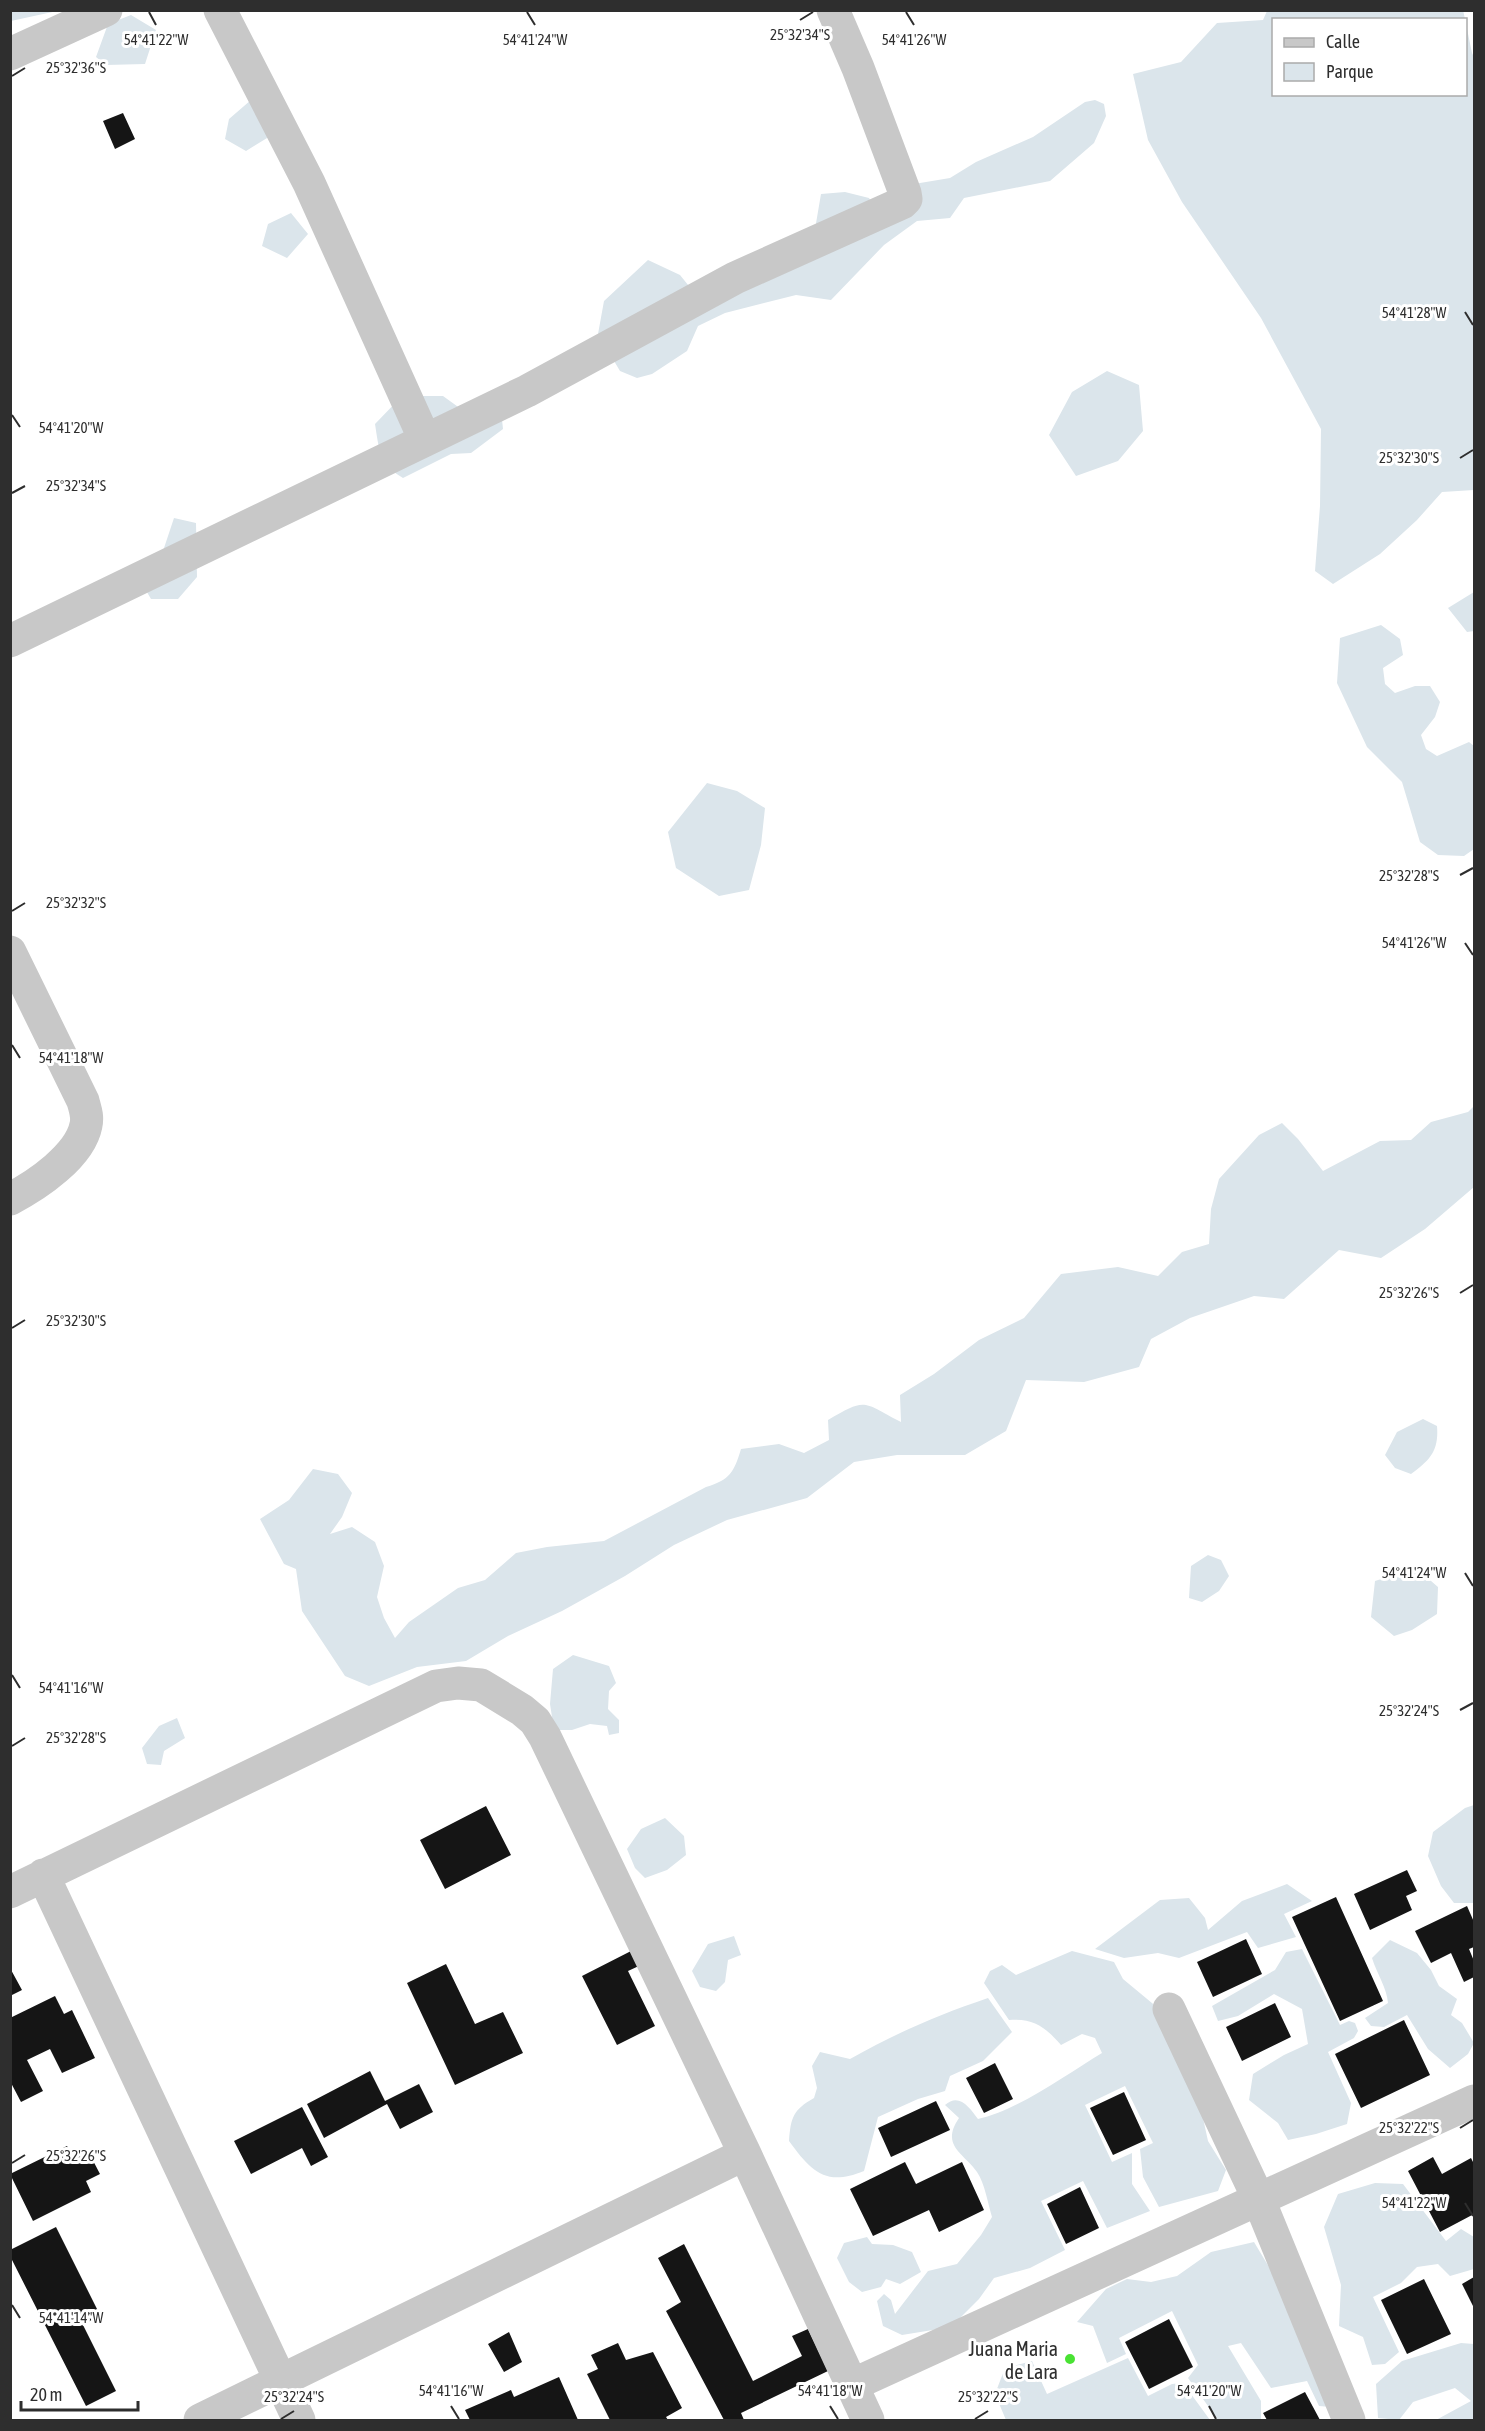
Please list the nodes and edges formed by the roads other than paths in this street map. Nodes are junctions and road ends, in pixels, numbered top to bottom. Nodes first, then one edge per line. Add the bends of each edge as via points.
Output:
1 (106, 10) edge
2 (220, 10) edge
3 (833, 10) edge
4 (10, 54) edge
5 (425, 440) junction
6 (10, 641) edge
7 (10, 952) edge
8 (10, 1199) edge
9 (43, 1875) junction
10 (10, 1892) edge
11 (1169, 2009) dead end
12 (1474, 2101) edge
13 (745, 2154) junction
14 (1259, 2200) junction
15 (279, 2381) junction
16 (852, 2385) junction
17 (200, 2421) edge
18 (299, 2421) edge
19 (868, 2421) edge
20 (1349, 2421) edge

1 - 4 street
2 - 5 street via 309,183
3 - 5 street via 906,200 735,278 527,391
5 - 6 street
7 - 8 street via 87,1116 86,1126 68,1156 53,1172
9 - 10 street
9 - 13 street via 436,1686 481,1685 522,1710 545,1737
9 - 15 street
11 - 14 street
12 - 14 street
13 - 15 street
13 - 16 street
14 - 16 street
14 - 20 street
15 - 17 street
15 - 18 street
16 - 19 street

